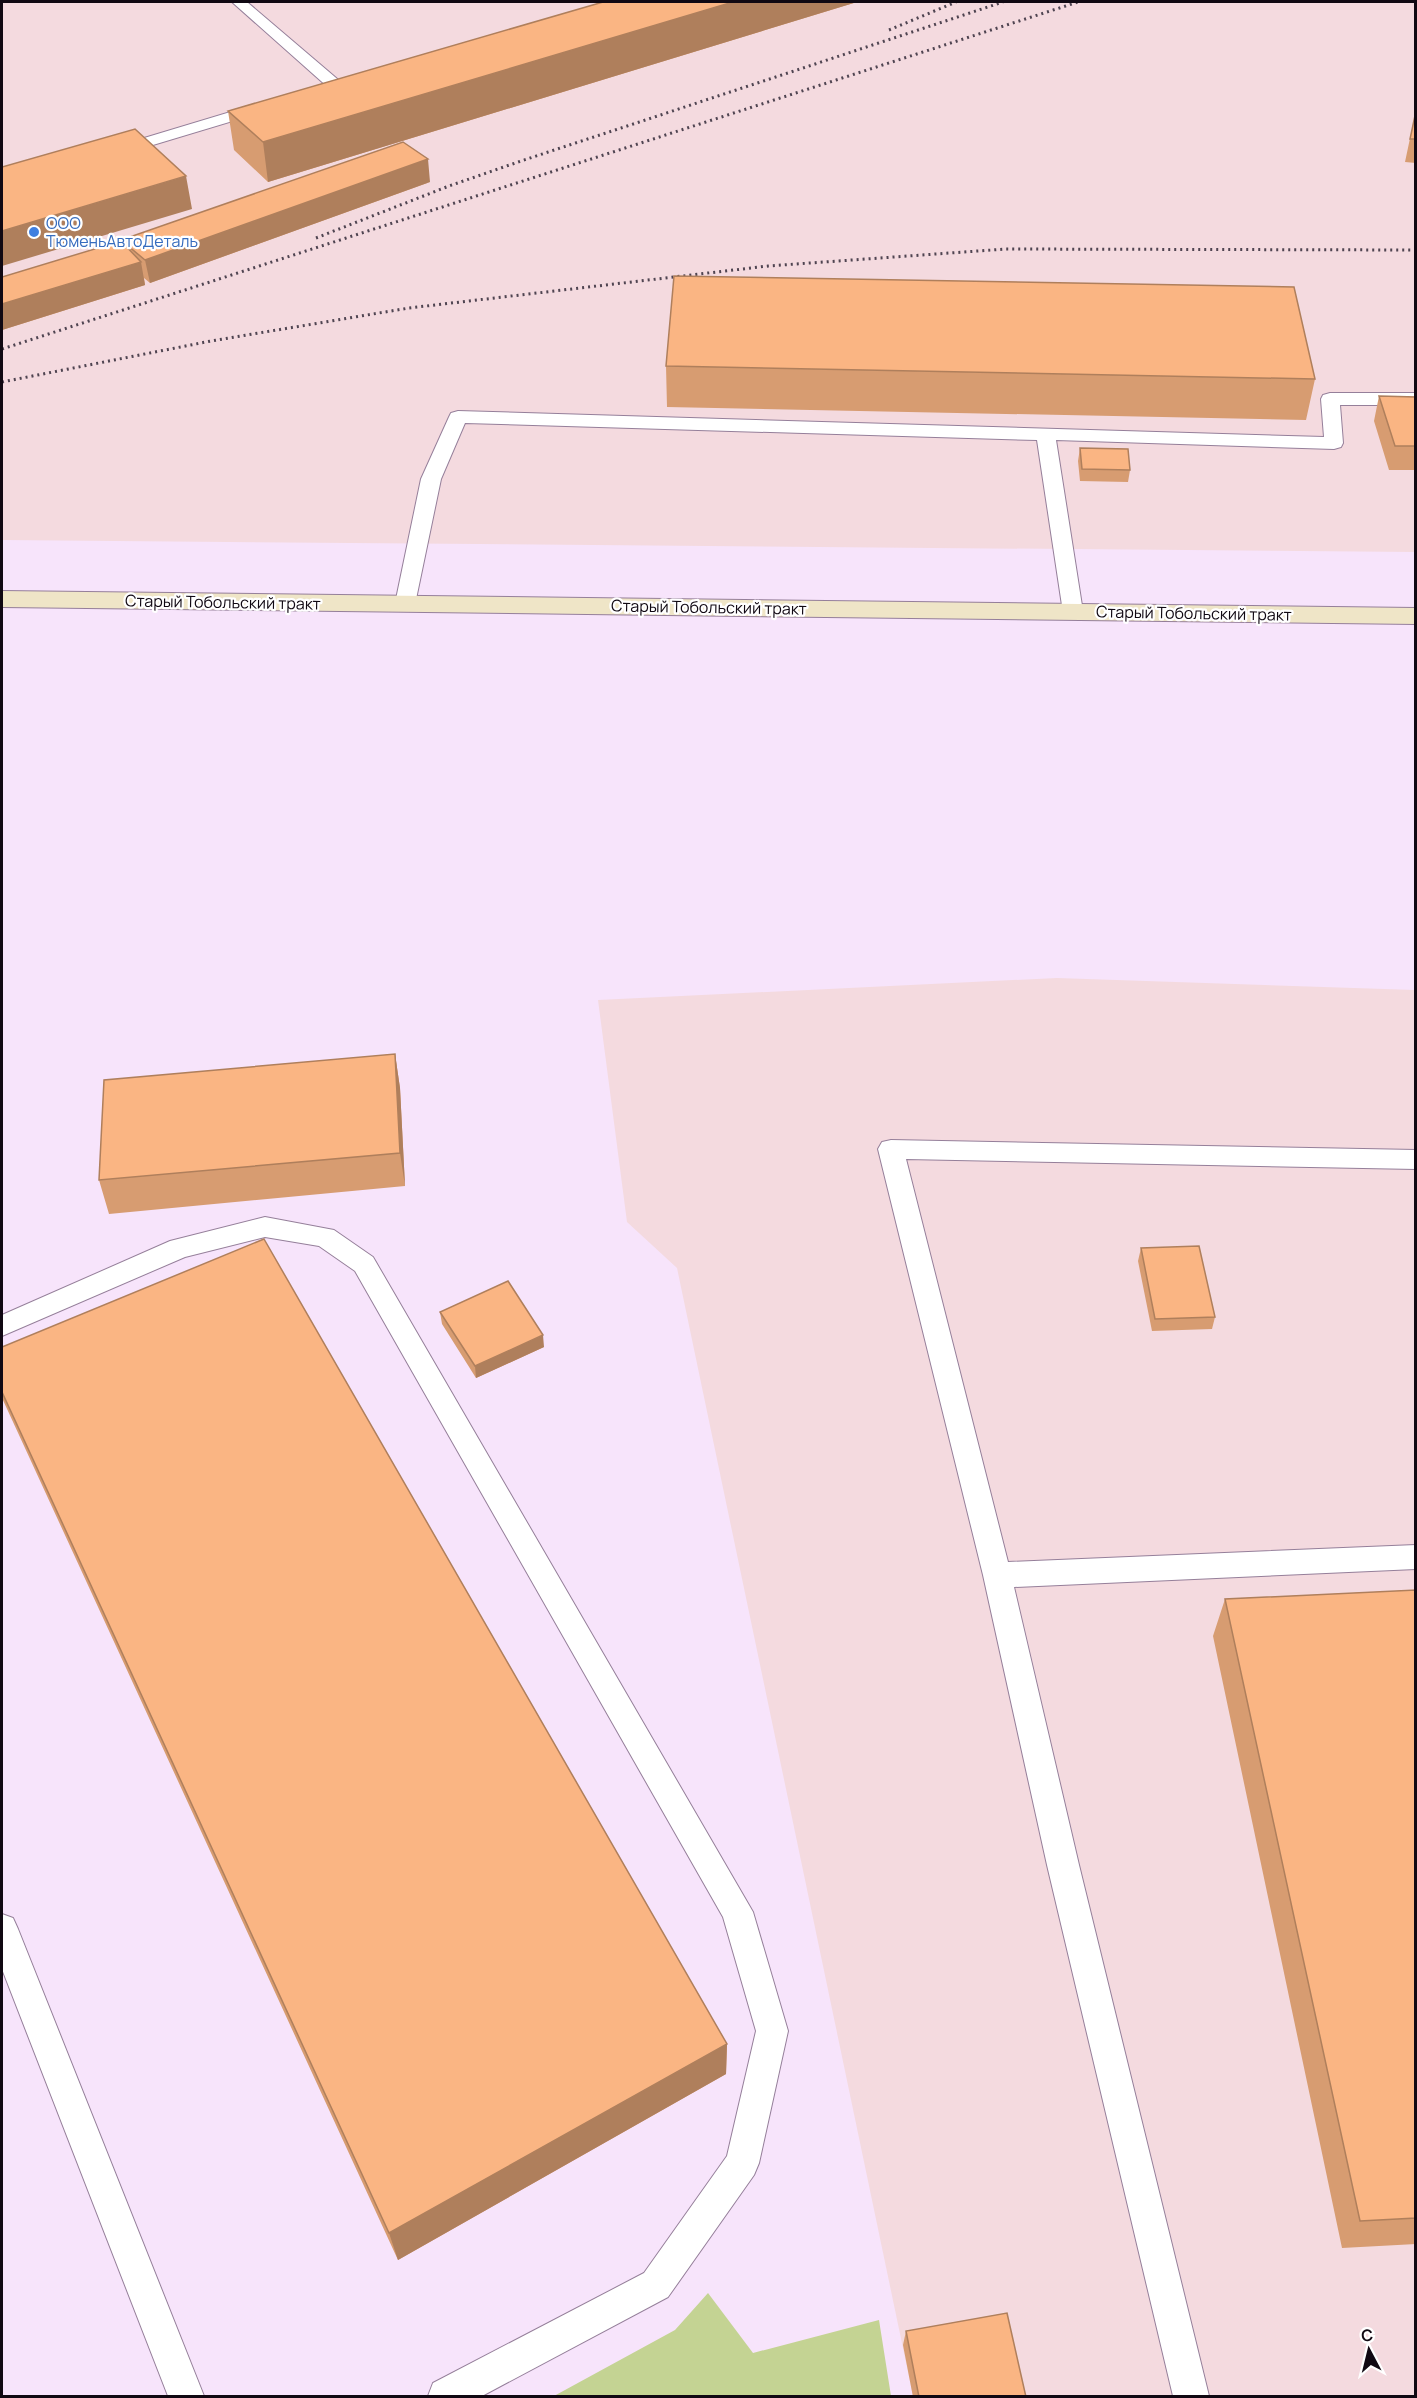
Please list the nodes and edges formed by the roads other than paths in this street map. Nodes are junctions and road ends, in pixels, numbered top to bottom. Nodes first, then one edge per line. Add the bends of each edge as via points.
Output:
1 (239, 2) edge
2 (314, 92) edge
3 (280, 102) edge
4 (102, 155) edge
5 (1416, 399) edge
6 (1046, 435) junction
7 (2, 599) edge
8 (405, 604) junction
9 (1073, 612) junction
10 (1416, 616) edge
11 (1416, 1160) edge
12 (2, 1326) edge
13 (1416, 1557) edge
14 (997, 1575) junction
15 (2, 1929) edge
16 (186, 2397) edge
17 (446, 2397) edge
18 (1191, 2397) edge

1 - 2 lane via 341,84
3 - 4 lane
5 - 6 lane via 1330,399 1334,443
6 - 8 lane via 458,417 431,479
6 - 9 lane
7 - 8 street, Старый Тобольский тракт
8 - 9 street, Старый Тобольский тракт
9 - 10 street, Старый Тобольский тракт
11 - 14 lane via 891,1149
12 - 17 lane via 179,1248 265,1227 325,1238 364,1264 737,1912 772,2031 742,2163 656,2285
13 - 14 lane
14 - 18 lane
15 - 16 lane

